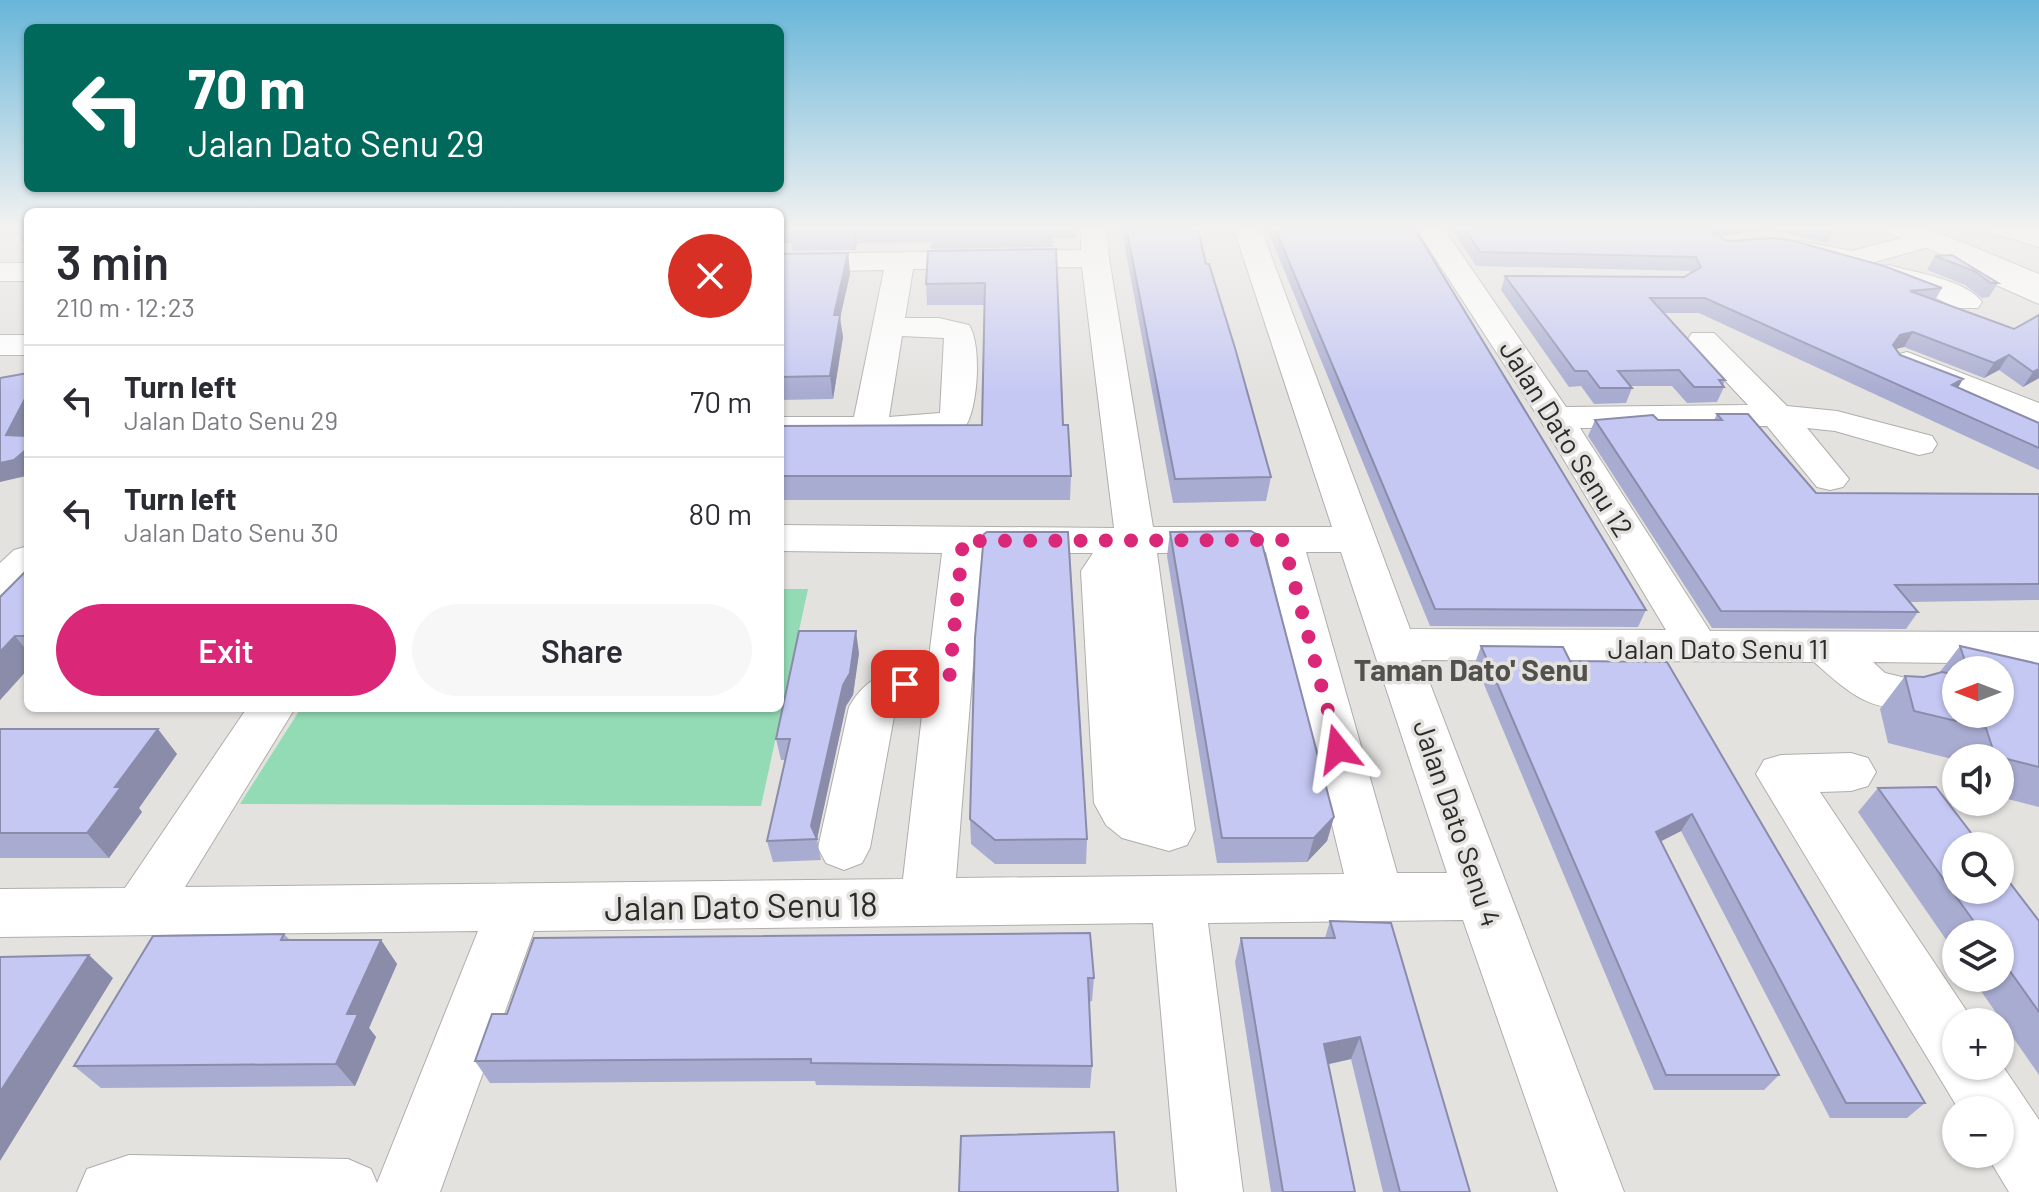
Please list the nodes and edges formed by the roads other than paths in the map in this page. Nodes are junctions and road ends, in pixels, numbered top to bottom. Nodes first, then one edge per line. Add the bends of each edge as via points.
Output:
1 (897, 282) edge
2 (1100, 282) edge
3 (1266, 282) edge
4 (1481, 282) edge
5 (1920, 282) edge
6 (2014, 282) edge
7 (2039, 295) edge
8 (1967, 302) dead end
9 (889, 327) junction
10 (1703, 340) dead end
11 (0, 345) edge
12 (24, 345) edge
13 (1903, 360) edge
14 (1777, 415) junction
15 (2039, 415) edge
16 (1556, 418) junction
17 (784, 428) edge
18 (869, 430) junction
19 (1919, 444) dead end
20 (1830, 479) dead end
21 (784, 538) edge
22 (1358, 539) junction
23 (1283, 540) junction
24 (963, 541) junction
25 (1136, 546) junction
26 (24, 563) edge
27 (0, 587) edge
28 (1396, 644) junction
29 (1699, 648) junction
30 (2018, 648) edge
31 (1827, 649) junction
32 (949, 681) junction
33 (2039, 684) edge
34 (1898, 692) dead end
35 (269, 712) edge
36 (1851, 772) dead end
37 (1169, 830) dead end
38 (844, 848) dead end
39 (1482, 896) junction
40 (1377, 899) junction
41 (1178, 900) junction
42 (927, 903) junction
43 (515, 908) junction
44 (140, 911) junction
45 (0, 913) edge
46 (1942, 1026) edge
47 (2014, 1139) edge
48 (2039, 1179) edge
49 (110, 1192) edge
50 (348, 1192) edge
51 (407, 1192) edge
52 (1210, 1192) edge
53 (1591, 1192) edge

1 - 9 street
2 - 25 street
3 - 22 street, Jalan Dato Senu 4
4 - 16 street, Jalan Dato Senu 12
5 - 8 street
6 - 7 street
9 - 18 street
9 - 18 street via 958,332 957,413 944,425
10 - 14 street
11 - 12 street
13 - 15 street
14 - 16 street
14 - 19 street via 1837,421
14 - 20 street
16 - 29 street, Jalan Dato Senu 12
17 - 18 street
21 - 24 street
22 - 23 street
22 - 28 street, Jalan Dato Senu 4
23 - 25 street
23 - 40 street
24 - 25 street
24 - 32 street
25 - 37 street via 1106,561 1101,571 1119,803 1144,828
26 - 27 street
28 - 29 street, Jalan Dato Senu 11
28 - 39 street, Jalan Dato Senu 4
29 - 31 street, Jalan Dato Senu 11
30 - 31 street, Jalan Dato Senu 11
30 - 33 street via 2006,660
31 - 34 street via 1872,687
32 - 38 street via 883,691 872,707
32 - 42 street
35 - 44 street
36 - 46 street via 1781,774
39 - 40 street, Jalan Dato Senu 18
39 - 53 street, Jalan Dato Senu 4
40 - 41 street, Jalan Dato Senu 18
41 - 42 street, Jalan Dato Senu 18
41 - 52 street
42 - 43 street, Jalan Dato Senu 18
43 - 44 street, Jalan Dato Senu 18
43 - 51 street
44 - 45 street, Jalan Dato Senu 18
47 - 48 street
49 - 50 street

